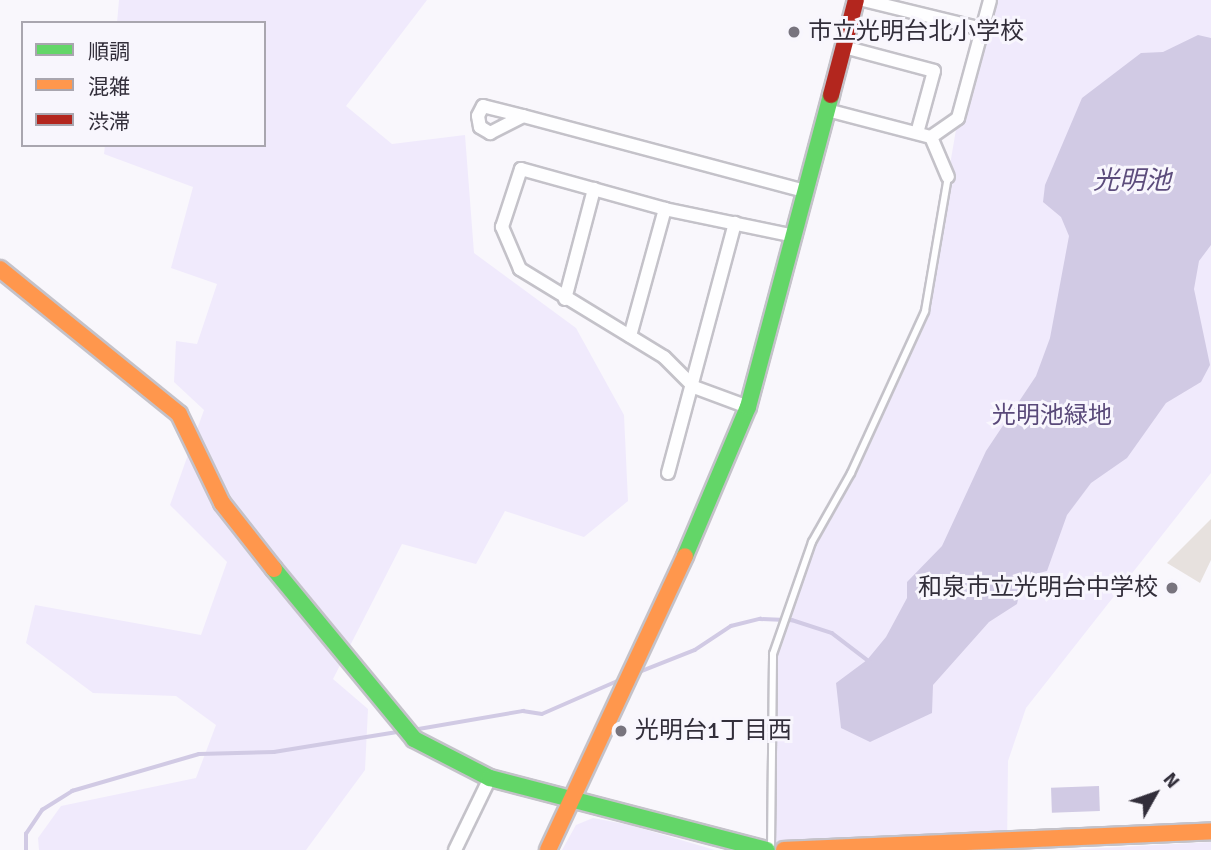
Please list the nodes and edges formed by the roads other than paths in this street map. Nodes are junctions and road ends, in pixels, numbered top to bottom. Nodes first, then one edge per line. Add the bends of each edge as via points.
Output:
1 (856, 0) edge
2 (863, 0) edge
3 (992, 2) edge
4 (982, 29) junction
5 (844, 47) junction
6 (827, 110) junction
7 (523, 116) dead end
8 (917, 133) junction
9 (931, 137) junction
10 (948, 177) joint
11 (594, 189) junction
12 (805, 191) junction
13 (666, 209) junction
14 (736, 223) junction
15 (794, 236) junction
16 (0, 270) edge
17 (565, 299) junction
18 (630, 336) junction
19 (694, 387) junction
20 (748, 407) junction
21 (668, 473) dead end
22 (490, 778) junction
23 (569, 800) junction
24 (1211, 831) edge
25 (455, 850) edge
26 (548, 850) edge
27 (769, 850) edge
28 (784, 850) edge

1 - 5 street
2 - 4 street
3 - 4 street
4 - 9 street via 958,118
5 - 6 street
5 - 8 street via 934,71
6 - 8 street
6 - 12 street
7 - 12 street
8 - 9 street
9 - 10 street
10 - 27 lane via 925,311 852,473 812,542 773,654
11 - 13 street
11 - 17 street
11 - 17 street via 521,169 502,227 520,268
12 - 15 street
13 - 14 street
13 - 18 street
14 - 15 street
14 - 19 street
15 - 20 street
16 - 22 street via 158,391 192,435 222,503 390,716 435,753
17 - 18 street
18 - 19 street via 664,357
19 - 20 street
19 - 21 street
20 - 23 street via 713,495
22 - 23 street
22 - 25 street
23 - 26 street
23 - 27 street
24 - 28 street

